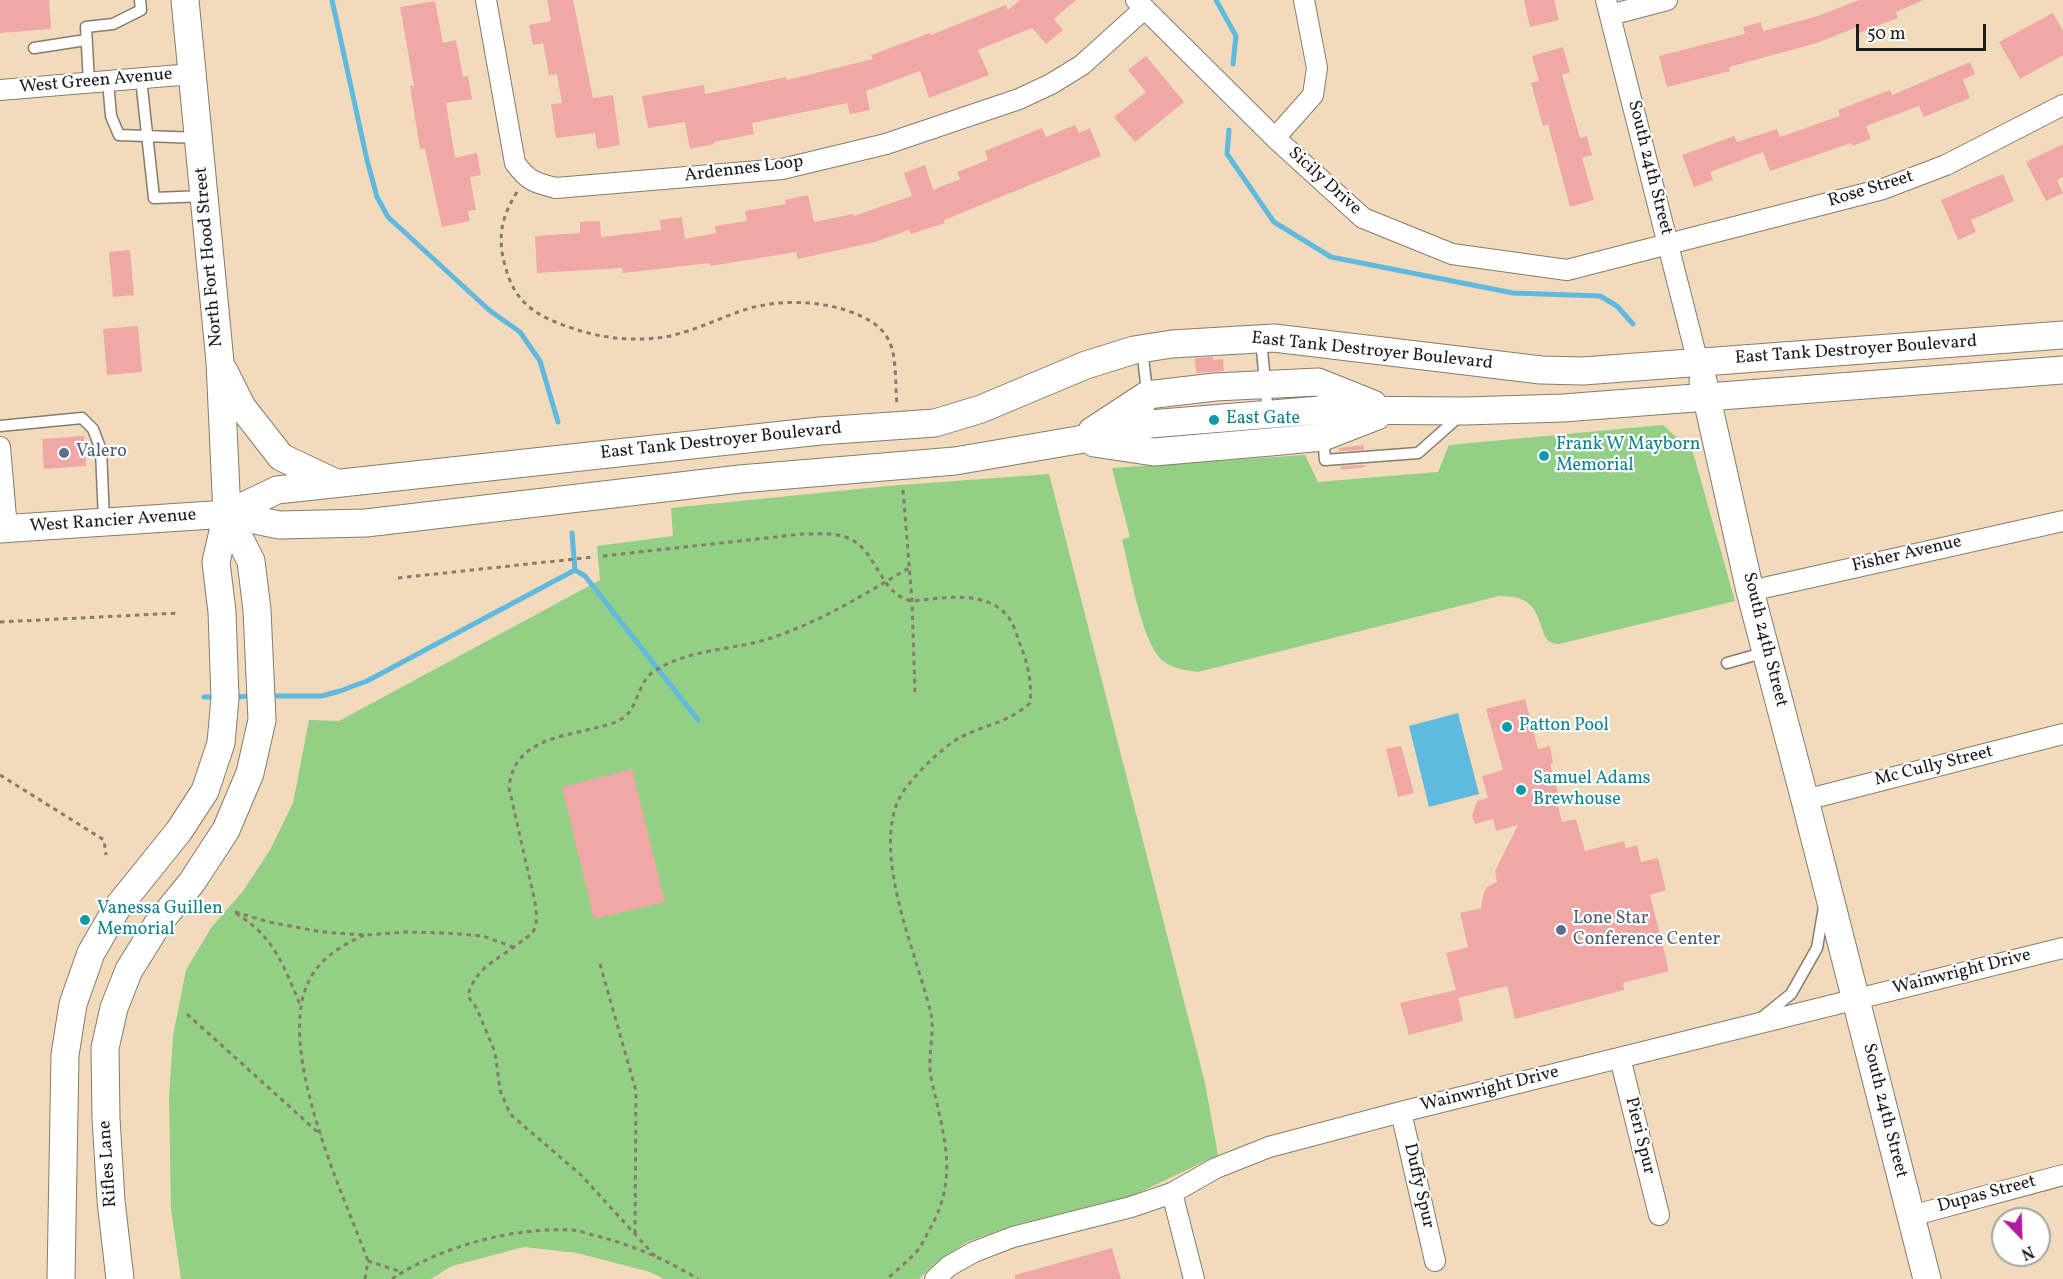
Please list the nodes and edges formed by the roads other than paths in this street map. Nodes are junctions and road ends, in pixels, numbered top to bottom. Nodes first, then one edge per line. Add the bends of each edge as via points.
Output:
1 (140, 0) edge
2 (185, 0) edge
3 (486, 0) edge
4 (1304, 0) edge
5 (1667, 0) edge
6 (1140, 5) edge
7 (1608, 7) edge
8 (86, 40) junction
9 (34, 48) dead end
10 (192, 74) junction
11 (141, 79) junction
12 (99, 82) junction
13 (0, 90) edge
14 (2063, 105) edge
15 (147, 136) junction
16 (198, 138) junction
17 (1275, 138) junction
18 (204, 196) junction
19 (1668, 245) junction
20 (2063, 334) edge
21 (1261, 339) junction
22 (1142, 349) junction
23 (220, 362) junction
24 (1698, 363) junction
25 (2063, 370) edge
26 (1707, 398) junction
27 (1321, 410) junction
28 (1465, 411) junction
29 (1267, 413) junction
30 (1150, 423) junction
31 (0, 426) edge
32 (0, 447) edge
33 (336, 483) junction
34 (227, 514) junction
35 (2063, 521) edge
36 (104, 522) junction
37 (4, 529) edge
38 (1750, 591) junction
39 (1766, 651) junction
40 (1727, 663) dead end
41 (2063, 734) edge
42 (1806, 800) junction
43 (1827, 886) junction
44 (2063, 948) edge
45 (1856, 1000) junction
46 (1752, 1025) junction
47 (105, 1048) joint
48 (1620, 1058) junction
49 (1401, 1112) junction
50 (2063, 1175) edge
51 (1172, 1193) junction
52 (1659, 1215) dead end
53 (1911, 1216) junction
54 (1435, 1261) dead end
55 (61, 1279) edge
56 (120, 1279) edge
57 (935, 1279) edge
58 (1194, 1279) edge
59 (1927, 1279) edge

1 - 8 lane via 141,10 113,24 86,27
2 - 10 street, North Fort Hood Street
3 - 6 street, Ardennes Loop via 515,163 525,177 556,188 782,169 886,144 1019,99 1051,84 1082,65
4 - 17 street via 1317,68 1313,95
5 - 7 street
6 - 17 street, Sicily Drive
7 - 19 street, South 24th Street
8 - 9 lane
8 - 12 lane
10 - 11 street, West Green Avenue
10 - 16 street, North Fort Hood Street
11 - 12 street, West Green Avenue
11 - 15 lane
12 - 13 street, West Green Avenue
12 - 15 lane via 119,135
14 - 19 street, Rose Street via 1946,165 1883,189
15 - 16 lane
15 - 18 lane via 154,198
16 - 18 street, North Fort Hood Street
17 - 19 street, Sicily Drive via 1363,218 1452,254 1567,270
18 - 23 street, North Fort Hood Street
19 - 24 street, South 24th Street
20 - 24 street, East Tank Destroyer Boulevard
21 - 22 street, East Tank Destroyer Boulevard
21 - 24 street, East Tank Destroyer Boulevard via 1541,369 1583,371
21 - 29 lane
22 - 30 lane
22 - 33 street, East Tank Destroyer Boulevard via 1086,365 981,409 935,423 820,431
23 - 33 street via 242,407 281,457
23 - 34 street, North Fort Hood Street
24 - 26 street, South 24th Street
25 - 26 street, East Tank Destroyer Boulevard
26 - 28 street, East Tank Destroyer Boulevard
26 - 38 street, South 24th Street
27 - 28 street, East Tank Destroyer Boulevard
27 - 28 lane via 1325,459 1418,453
27 - 29 street, East Tank Destroyer Boulevard
29 - 30 street, East Tank Destroyer Boulevard
30 - 34 street, East Tank Destroyer Boulevard via 1078,440 955,460 740,479 366,523 279,525
31 - 36 lane via 82,418 93,429 101,450
32 - 37 street
33 - 34 street, East Tank Destroyer Boulevard via 277,490
34 - 36 street, West Rancier Avenue
34 - 47 street, North Fort Hood Street via 251,561 257,609 262,720 250,773 226,830 129,970 114,1008
34 - 55 street, North Fort Hood Street via 216,562 225,698 221,743 205,791 179,831 117,908 91,953 73,1004 64,1055
35 - 38 street, Fisher Avenue
36 - 37 street, West Rancier Avenue
38 - 39 street, South 24th Street
39 - 40 lane
39 - 42 street, South 24th Street
41 - 42 street, Mc Cully Street
42 - 43 street, South 24th Street
43 - 45 street, South 24th Street
43 - 46 lane via 1817,948 1791,994
44 - 45 street, Wainwright Drive
45 - 46 street, Wainwright Drive
45 - 53 street, South 24th Street
46 - 48 street, Wainwright Drive
47 - 56 street, Rifles Lane via 109,1177
48 - 49 street, Wainwright Drive
48 - 52 street, Pieri Spur
49 - 51 street, Wainwright Drive via 1269,1147 1216,1168
49 - 54 street, Duffy Spur
50 - 53 street, Dupas Street
51 - 57 street, Wainwright Drive via 974,1252
51 - 58 street
53 - 59 street, South 24th Street

